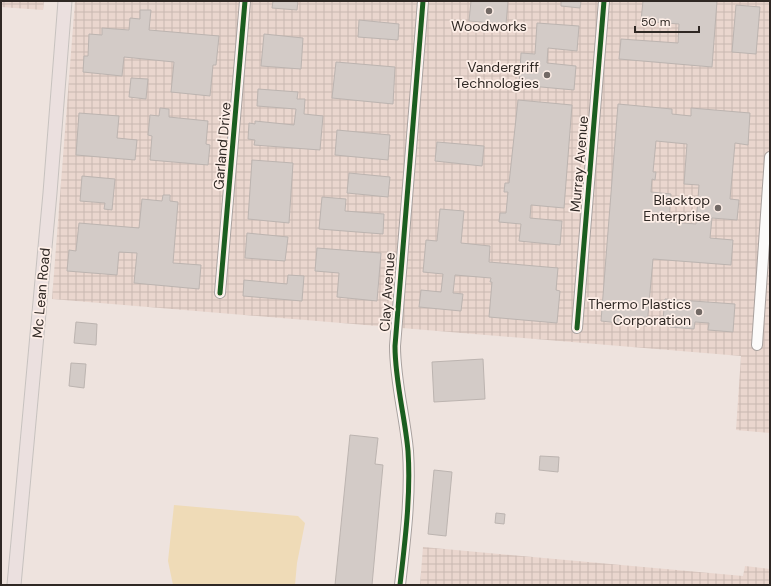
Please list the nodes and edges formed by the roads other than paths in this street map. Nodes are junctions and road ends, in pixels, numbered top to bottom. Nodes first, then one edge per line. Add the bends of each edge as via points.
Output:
1 (64, 1) edge
2 (245, 1) edge
3 (423, 1) edge
4 (604, 1) edge
5 (770, 156) edge
6 (220, 293) dead end
7 (577, 328) dead end
8 (757, 345) dead end
9 (14, 585) edge
10 (400, 585) edge

1 - 9 main road, Mc Lean Road via 50,194
2 - 6 street, Garland Drive
3 - 10 street, Clay Avenue via 395,346 397,383 409,470
4 - 7 street, Murray Avenue
5 - 8 street

